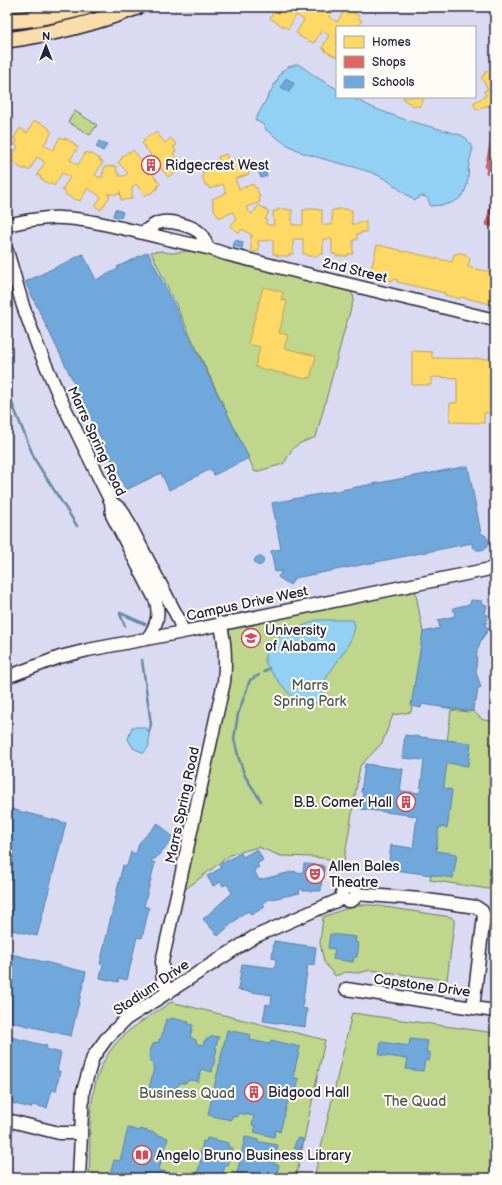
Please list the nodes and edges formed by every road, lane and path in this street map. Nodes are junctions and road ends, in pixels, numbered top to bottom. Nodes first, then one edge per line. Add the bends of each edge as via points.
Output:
1 (86, 7) edge
2 (137, 7) edge
3 (7, 21) edge
4 (7, 40) edge
5 (7, 225) edge
6 (142, 233) junction
7 (208, 248) junction
8 (7, 251) edge
9 (495, 320) edge
10 (111, 502) junction
11 (495, 568) edge
12 (220, 623) junction
13 (183, 632) junction
14 (148, 638) junction
15 (7, 677) edge
16 (346, 989) dead end
17 (169, 992) junction
18 (473, 1008) junction
19 (495, 1011) edge
20 (7, 1120) edge
21 (80, 1134) junction
22 (79, 1178) edge

1 - 3 main road via 45,17
2 - 4 main road via 82,26
5 - 6 street, 2nd Street via 60,218 91,221
6 - 7 street, 2nd Street
6 - 7 street via 159,222 180,224 200,233
7 - 9 street, 2nd Street
8 - 10 street, Marrs Spring Road via 23,306 48,370
10 - 13 street via 122,510
10 - 14 street, Marrs Spring Road via 112,515 156,601 158,616
11 - 12 street, Campus Drive West
12 - 13 street, Campus Drive West
12 - 17 street, Marrs Spring Road via 226,649 224,682 162,962 163,982
13 - 14 street, Campus Drive West
14 - 15 street, Campus Drive West via 88,650
16 - 18 street, Capstone Drive
17 - 18 street, Stadium Drive via 254,937 343,898 342,894 346,888 352,889 356,894 465,905 482,911 484,916
17 - 21 street, Stadium Drive via 126,1019 93,1057 83,1091
18 - 19 street, Capstone Drive
20 - 21 street via 59,1133
21 - 22 street, Stadium Drive

